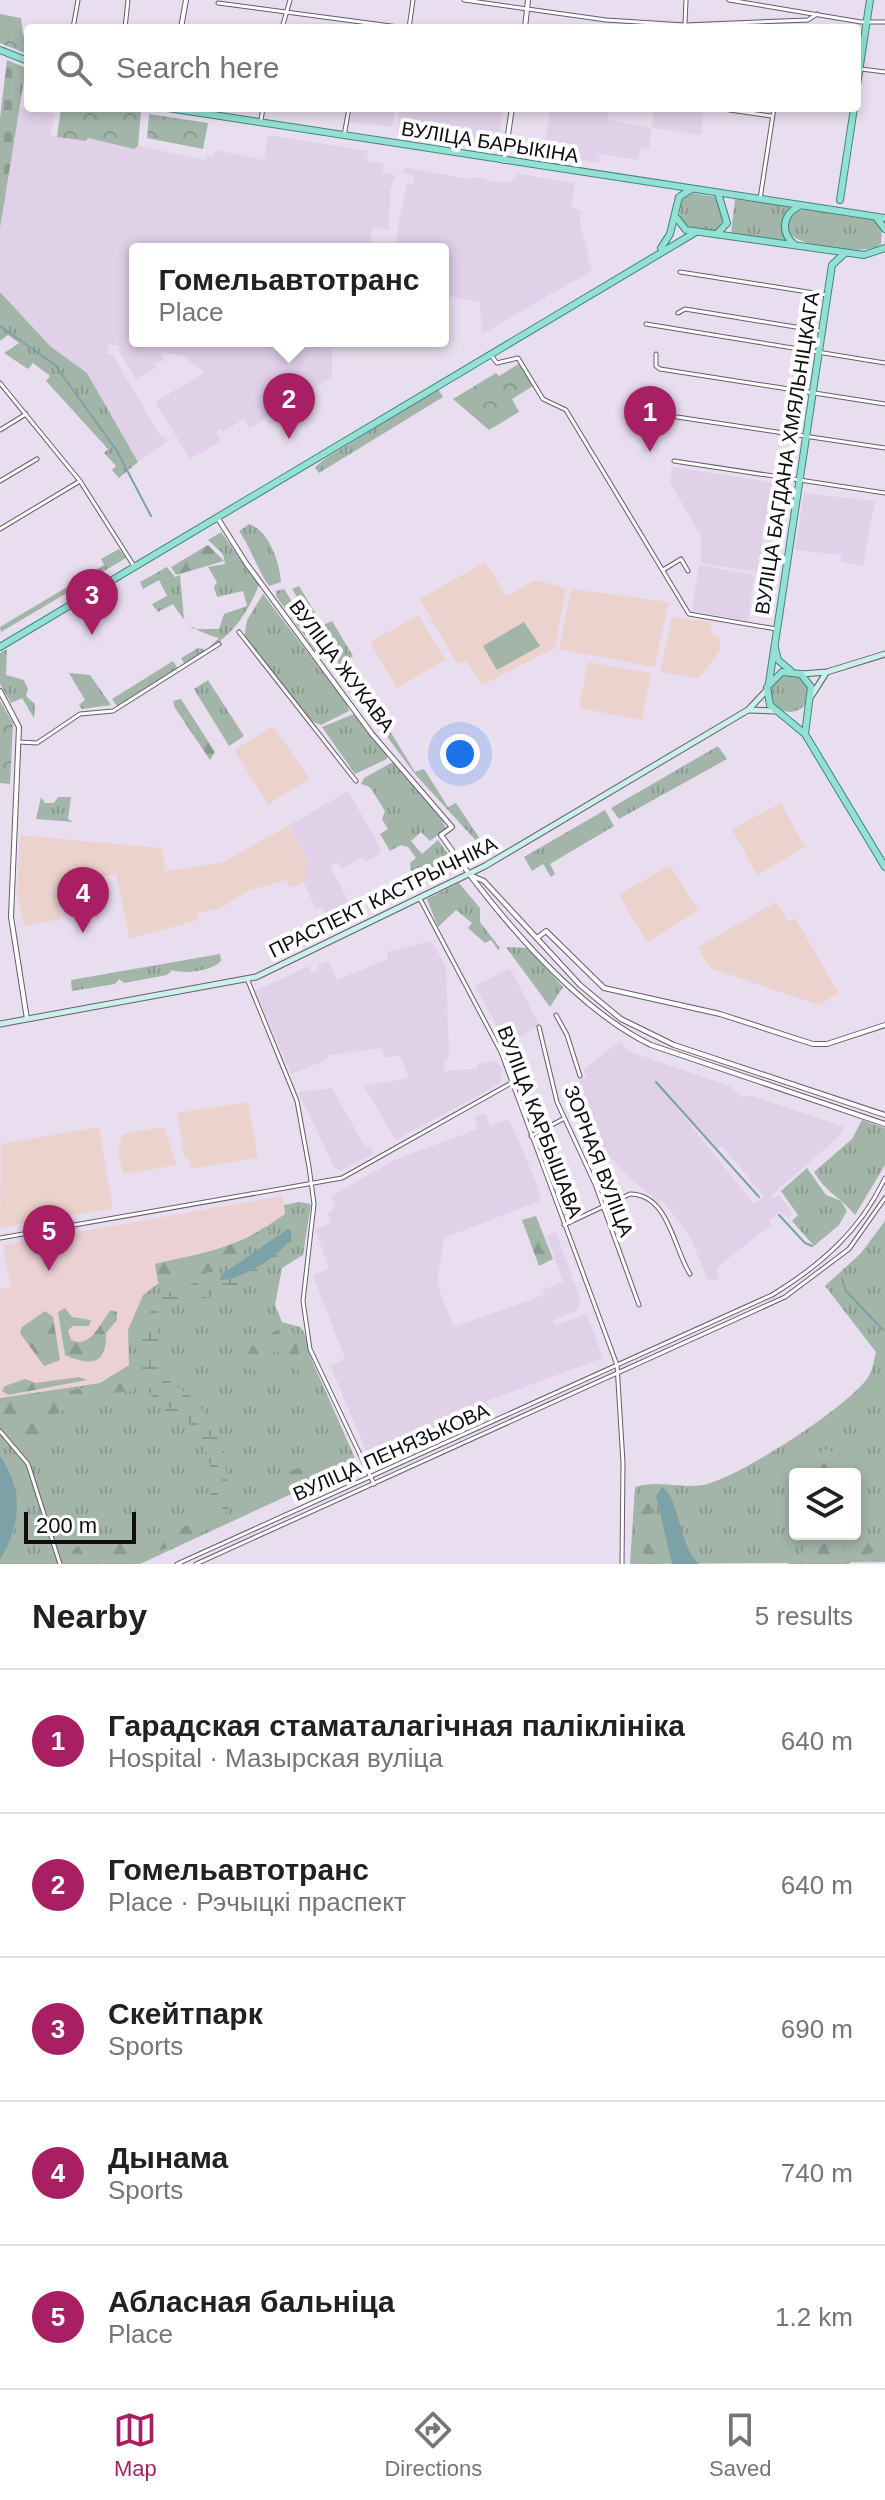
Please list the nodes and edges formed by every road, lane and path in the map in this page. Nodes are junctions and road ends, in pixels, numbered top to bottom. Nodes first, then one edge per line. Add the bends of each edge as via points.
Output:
1 (78, 0) edge
2 (128, 0) edge
3 (186, 0) edge
4 (290, 0) edge
5 (413, 0) edge
6 (464, 0) edge
7 (528, 0) edge
8 (686, 0) edge
9 (729, 0) edge
10 (870, 0) edge
11 (218, 3) dead end
12 (527, 9) junction
13 (286, 12) junction
14 (817, 14) junction
15 (867, 20) junction
16 (885, 22) edge
17 (74, 24) edge
18 (125, 24) edge
19 (182, 24) edge
20 (283, 24) edge
21 (378, 24) edge
22 (409, 24) edge
23 (525, 24) edge
24 (669, 24) edge
25 (685, 24) edge
26 (745, 24) edge
27 (0, 50) edge
28 (861, 53) edge
29 (24, 59) edge
30 (861, 69) edge
31 (885, 72) edge
32 (191, 112) edge
33 (262, 112) edge
34 (348, 112) edge
35 (511, 112) edge
36 (744, 112) edge
37 (773, 112) edge
38 (853, 112) edge
39 (772, 116) junction
40 (261, 124) junction
41 (344, 136) junction
42 (504, 161) junction
43 (666, 185) junction
44 (693, 189) junction
45 (718, 193) junction
46 (761, 196) junction
47 (840, 200) junction
48 (677, 202) junction
49 (802, 205) junction
50 (821, 208) junction
51 (853, 214) junction
52 (675, 216) junction
53 (876, 217) junction
54 (885, 218) edge
55 (885, 229) edge
56 (696, 232) junction
57 (714, 234) junction
58 (798, 247) junction
59 (883, 247) edge
60 (821, 249) junction
61 (845, 253) junction
62 (655, 254) junction
63 (832, 265) junction
64 (680, 272) dead end
65 (827, 295) junction
66 (678, 313) dead end
67 (646, 324) dead end
68 (822, 331) junction
69 (490, 353) junction
70 (818, 353) junction
71 (656, 354) dead end
72 (885, 363) edge
73 (1, 385) edge
74 (812, 393) junction
75 (885, 404) edge
76 (26, 414) junction
77 (677, 417) dead end
78 (0, 430) edge
79 (806, 437) junction
80 (885, 448) edge
81 (37, 459) dead end
82 (674, 461) dead end
83 (0, 481) edge
84 (80, 481) junction
85 (799, 481) junction
86 (885, 493) edge
87 (217, 517) junction
88 (0, 529) edge
89 (134, 566) junction
90 (663, 570) junction
91 (688, 571) dead end
92 (776, 629) junction
93 (239, 632) dead end
94 (219, 644) dead end
95 (774, 645) junction
96 (0, 647) edge
97 (885, 654) edge
98 (790, 670) junction
99 (827, 672) junction
100 (801, 674) junction
101 (769, 683) junction
102 (0, 691) edge
103 (766, 691) junction
104 (812, 695) junction
105 (808, 707) junction
106 (748, 710) junction
107 (775, 711) junction
108 (786, 716) junction
109 (805, 734) junction
110 (19, 742) junction
111 (356, 781) dead end
112 (483, 867) junction
113 (885, 867) edge
114 (468, 874) junction
115 (484, 881) junction
116 (419, 897) junction
117 (536, 939) junction
118 (550, 954) junction
119 (544, 959) junction
120 (248, 981) junction
121 (594, 999) junction
122 (588, 1005) junction
123 (556, 1015) dead end
124 (27, 1019) junction
125 (0, 1024) edge
126 (885, 1025) edge
127 (539, 1027) dead end
128 (580, 1076) dead end
129 (513, 1082) junction
130 (784, 1082) junction
131 (782, 1091) junction
132 (885, 1115) edge
133 (563, 1118) junction
134 (885, 1124) edge
135 (531, 1136) junction
136 (885, 1178) edge
137 (312, 1184) junction
138 (885, 1198) edge
139 (603, 1208) junction
140 (564, 1225) junction
141 (0, 1238) edge
142 (690, 1274) dead end
143 (639, 1305) dead end
144 (617, 1365) junction
145 (619, 1373) junction
146 (0, 1431) edge
147 (370, 1477) junction
148 (374, 1484) junction
149 (60, 1564) edge
150 (177, 1564) edge
151 (196, 1564) edge
152 (622, 1564) edge

1 - 17 street
2 - 18 street
3 - 19 street
4 - 13 street
5 - 22 street
6 - 12 street
7 - 12 street
8 - 25 street
9 - 14 street
10 - 15 main road
11 - 13 street
12 - 23 street
12 - 24 street
13 - 20 street
13 - 21 street
14 - 15 street
14 - 26 street via 808,20
15 - 16 street
15 - 28 main road
27 - 29 main road
30 - 31 street
32 - 40 main road, ВУЛІЦА БАРЫКІНА
33 - 40 street
34 - 41 street
35 - 42 street
36 - 39 street
37 - 39 street
38 - 47 main road
39 - 46 street
40 - 41 main road, ВУЛІЦА БАРЫКІНА
41 - 42 main road, ВУЛІЦА БАРЫКІНА
42 - 43 main road, ВУЛІЦА БАРЫКІНА
43 - 44 main road, ВУЛІЦА БАРЫКІНА
43 - 48 main road
44 - 45 main road, ВУЛІЦА БАРЫКІНА
44 - 48 main road
45 - 46 main road, ВУЛІЦА БАРЫКІНА
45 - 57 main road via 727,223
46 - 49 main road, ВУЛІЦА БАРЫКІНА
47 - 50 main road
47 - 51 main road
48 - 52 main road
49 - 50 main road, ВУЛІЦА БАРЫКІНА
49 - 58 main road via 790,212 784,226
50 - 51 main road, ВУЛІЦА БАРЫКІНА
51 - 53 main road, ВУЛІЦА БАРЫКІНА
52 - 56 main road via 683,228
52 - 62 main road via 668,239
53 - 54 main road, ВУЛІЦА БАРЫКІНА
53 - 55 main road
56 - 57 main road
56 - 62 main road
57 - 58 main road
58 - 60 main road
59 - 61 main road via 870,255
60 - 61 main road
60 - 63 main road
61 - 63 main road
62 - 69 main road
63 - 65 main road, ВУЛІЦА БАГДАНА ХМЯЛЬНІЦКАГА
64 - 65 street
65 - 68 main road, ВУЛІЦА БАГДАНА ХМЯЛЬНІЦКАГА
66 - 68 street via 685,309
67 - 70 street
68 - 70 main road, ВУЛІЦА БАГДАНА ХМЯЛЬНІЦКАГА
69 - 87 main road
69 - 90 street via 501,363 515,355 543,399 566,410
70 - 72 street
70 - 74 main road, ВУЛІЦА БАГДАНА ХМЯЛЬНІЦКАГА
71 - 74 street via 660,369
73 - 76 street
74 - 75 street
74 - 79 main road, ВУЛІЦА БАГДАНА ХМЯЛЬНІЦКАГА
76 - 78 street
76 - 84 street
77 - 79 street
79 - 80 street
79 - 85 main road, ВУЛІЦА БАГДАНА ХМЯЛЬНІЦКАГА
81 - 83 street
82 - 85 street
84 - 88 street
84 - 89 street
85 - 86 street
85 - 92 main road, ВУЛІЦА БАГДАНА ХМЯЛЬНІЦКАГА
87 - 89 main road
87 - 114 street, ВУЛІЦА ЖУКАВА via 372,734 452,827 441,835
89 - 96 main road
90 - 91 street via 681,559
90 - 92 street via 689,614
92 - 95 main road, ВУЛІЦА БАГДАНА ХМЯЛЬНІЦКАГА
93 - 111 street
94 - 110 street via 113,711 80,714 37,743
95 - 98 main road, ВУЛІЦА БАГДАНА ХМЯЛЬНІЦКАГА via 778,660
95 - 101 main road, ВУЛІЦА БАГДАНА ХМЯЛЬНІЦКАГА
97 - 99 main road
98 - 100 main road
98 - 101 main road
99 - 100 main road
99 - 104 main road
100 - 104 main road
101 - 103 main road
102 - 110 street via 18,722
103 - 106 main road, ПРАСПЕКТ КАСТРЫЧНІКА
103 - 107 main road
104 - 105 main road
105 - 108 main road
105 - 109 main road
106 - 107 main road
106 - 112 main road, ПРАСПЕКТ КАСТРЫЧНІКА
107 - 108 main road
108 - 109 main road
109 - 113 main road
110 - 124 street via 11,917
112 - 114 main road, ПРАСПЕКТ КАСТРЫЧНІКА
112 - 115 street
114 - 115 street
114 - 116 main road, ПРАСПЕКТ КАСТРЫЧНІКА
114 - 119 street
115 - 117 street
116 - 120 main road, ПРАСПЕКТ КАСТРЫЧНІКА
116 - 129 street, ВУЛІЦА КАРБЫШАВА
117 - 118 street
117 - 126 street via 546,931 604,988 715,1013 813,1044
118 - 119 street
118 - 121 street
119 - 122 street
120 - 124 main road, ПРАСПЕКТ КАСТРЫЧНІКА
120 - 137 street via 297,1099
121 - 122 street
121 - 130 street via 646,1033
122 - 131 street via 651,1045
123 - 128 street
124 - 125 main road, ПРАСПЕКТ КАСТРЫЧНІКА
127 - 133 street, ЗОРНАЯ ВУЛІЦА
129 - 135 street, ВУЛІЦА КАРБЫШАВА
129 - 137 street via 350,1174
130 - 131 street via 787,1088
130 - 132 street
131 - 134 street
133 - 135 street
133 - 139 street, ЗОРНАЯ ВУЛІЦА
135 - 140 street, ВУЛІЦА КАРБЫШАВА
136 - 144 street, ВУЛІЦА ПЕНЯЗЬКОВА via 859,1223 807,1273 772,1295
137 - 141 street
137 - 147 street via 314,1214 303,1291 309,1344
138 - 145 street, ВУЛІЦА ПЕНЯЗЬКОВА via 849,1249 806,1284
139 - 140 street
139 - 142 street via 630,1194 648,1200 676,1237 676,1250
139 - 143 street, ЗОРНАЯ ВУЛІЦА
140 - 144 street, ВУЛІЦА КАРБЫШАВА
144 - 145 street, ВУЛІЦА КАРБЫШАВА
144 - 147 street, ВУЛІЦА ПЕНЯЗЬКОВА
145 - 148 street, ВУЛІЦА ПЕНЯЗЬКОВА
145 - 152 street, ВУЛІЦА КАРБЫШАВА
146 - 149 street via 28,1464
147 - 148 street
147 - 150 street, ВУЛІЦА ПЕНЯЗЬКОВА
148 - 151 street, ВУЛІЦА ПЕНЯЗЬКОВА

